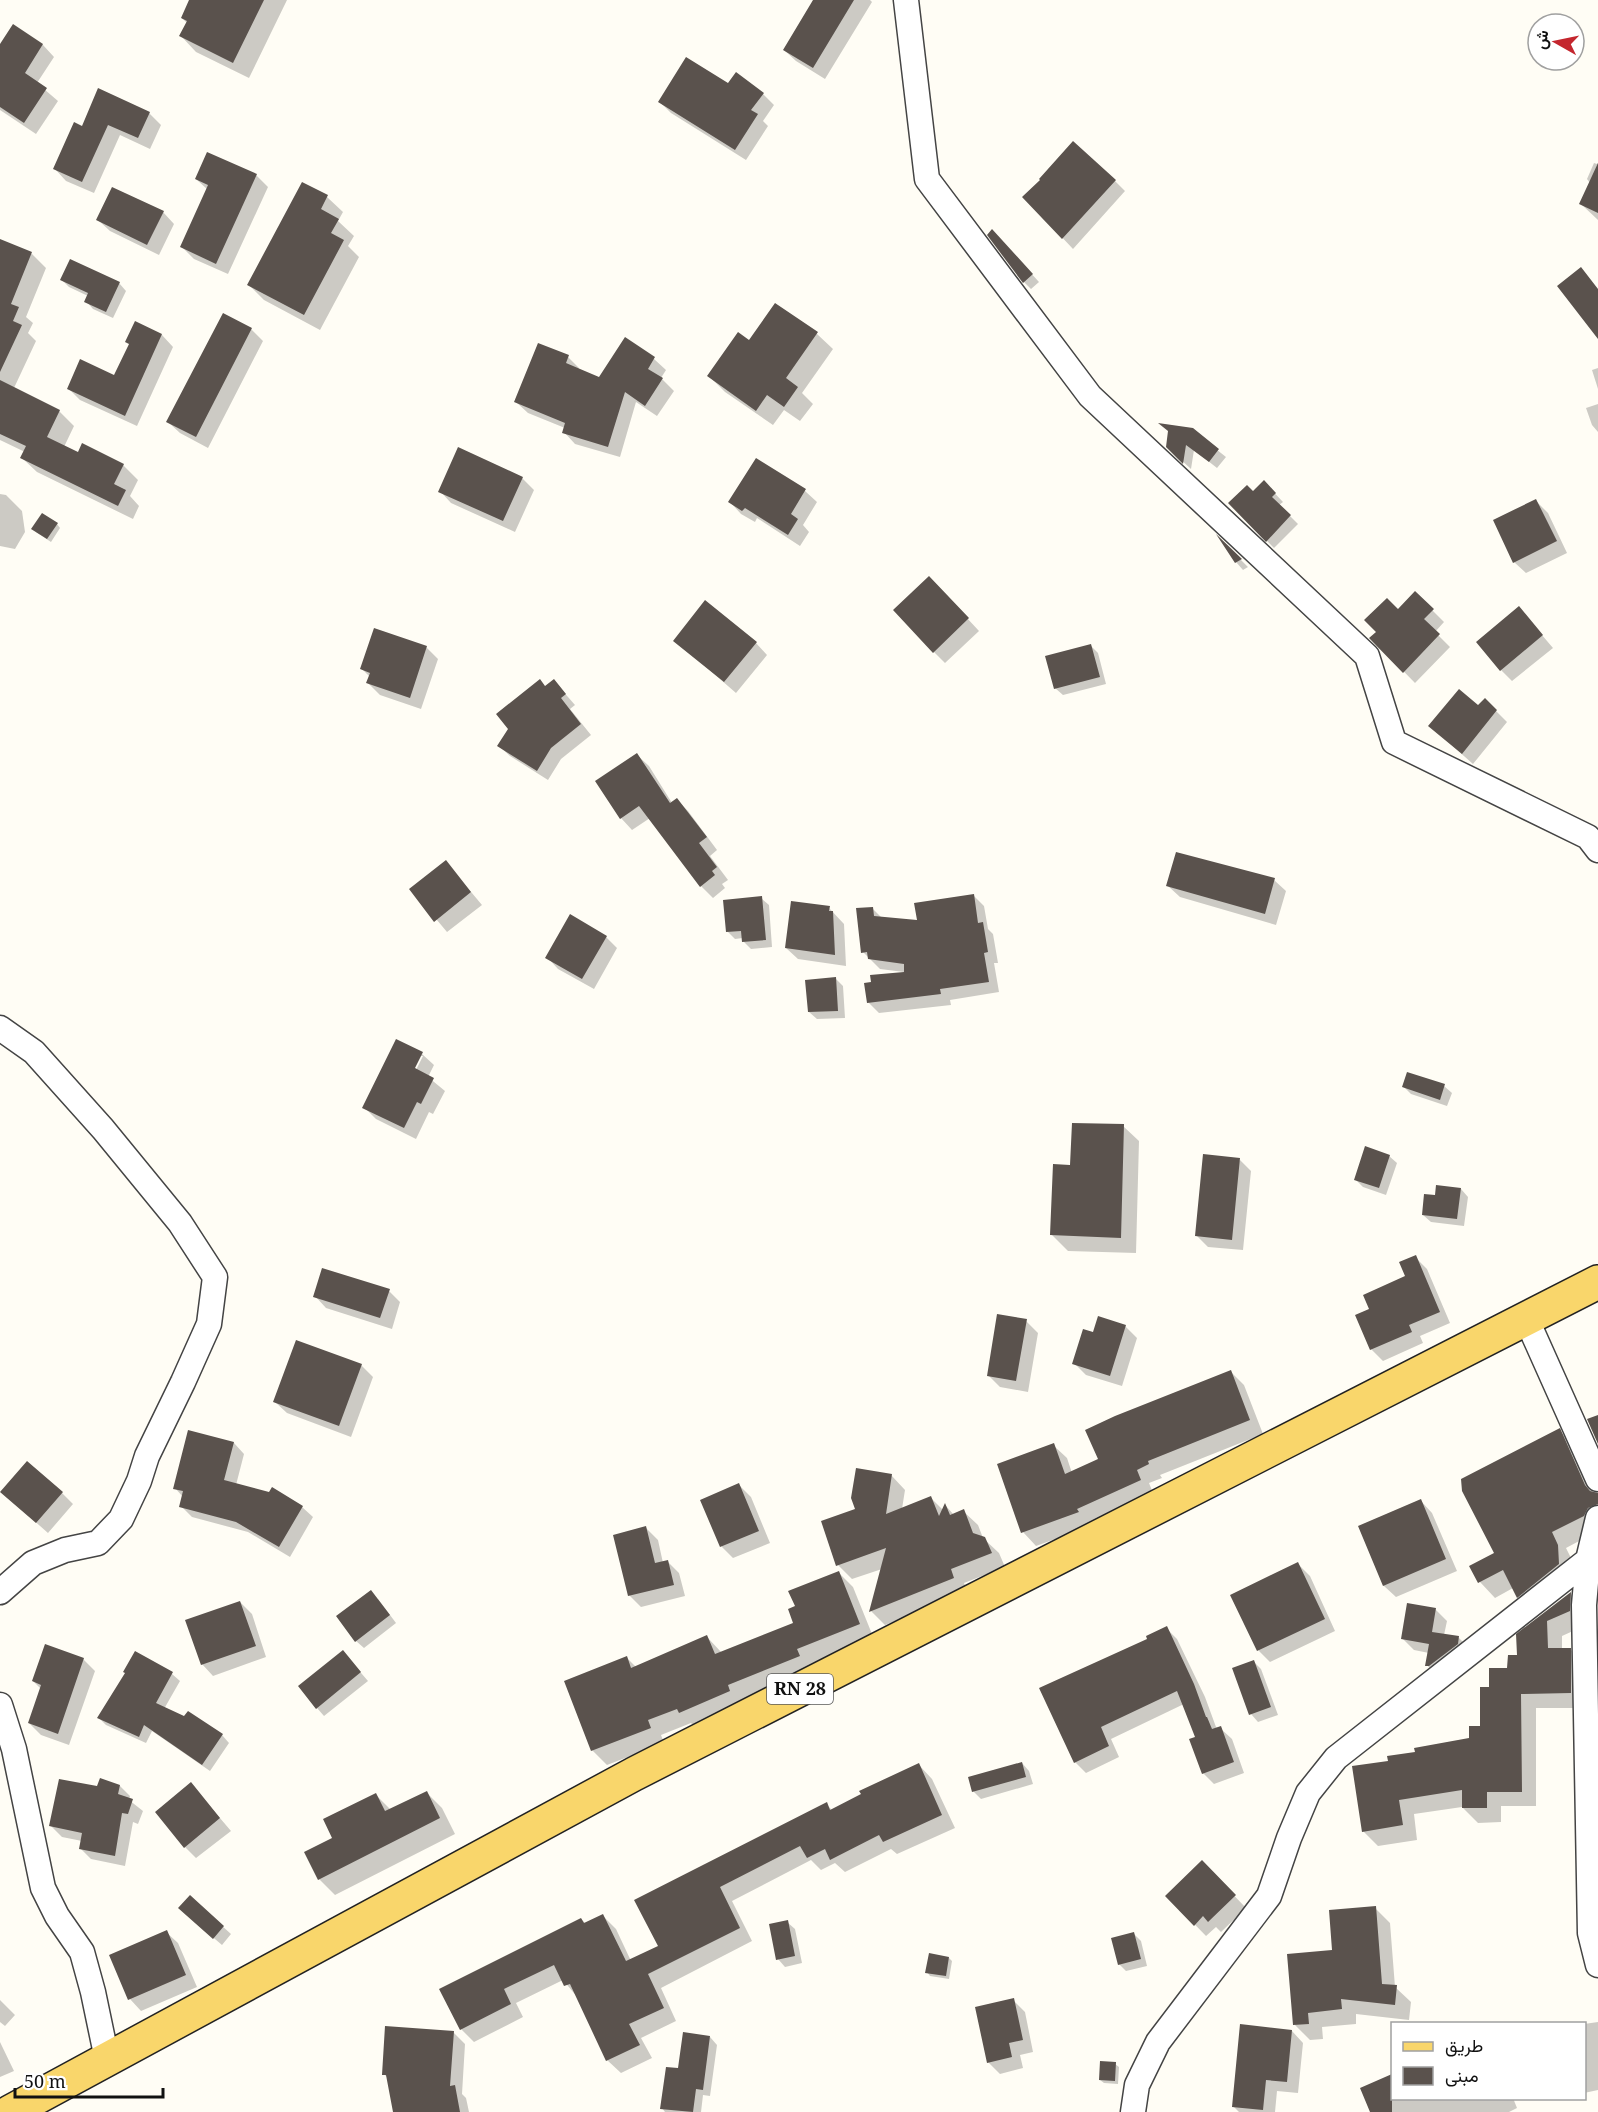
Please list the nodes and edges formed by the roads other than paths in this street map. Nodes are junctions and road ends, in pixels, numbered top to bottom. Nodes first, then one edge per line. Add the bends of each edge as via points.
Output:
1 (906, 0) edge
2 (1598, 850) edge
3 (0, 1028) edge
4 (1598, 1282) edge
5 (1526, 1318) junction
6 (1598, 1479) edge
7 (1598, 1518) edge
8 (1588, 1560) junction
9 (0, 1592) edge
10 (0, 1706) edge
11 (1593, 1800) edge
12 (1598, 1965) edge
13 (107, 2059) junction
14 (10, 2112) edge
15 (1133, 2112) edge

1 - 2 street via 927,178 1090,396 1367,656 1394,742 1588,837
3 - 9 street via 34,1052 103,1129 180,1222 215,1276 209,1324 120,1519 98,1543 65,1550 33,1563
4 - 5 main road, RN 28
5 - 6 street
5 - 13 main road, RN 28 via 634,1774
7 - 8 street
8 - 11 street via 1584,1605
8 - 15 street via 1336,1758 1308,1793 1269,1896 1158,2042 1137,2085
10 - 13 street via 14,1749 43,1888 82,1952
11 - 12 street via 1590,1933
13 - 14 main road, RN 28

